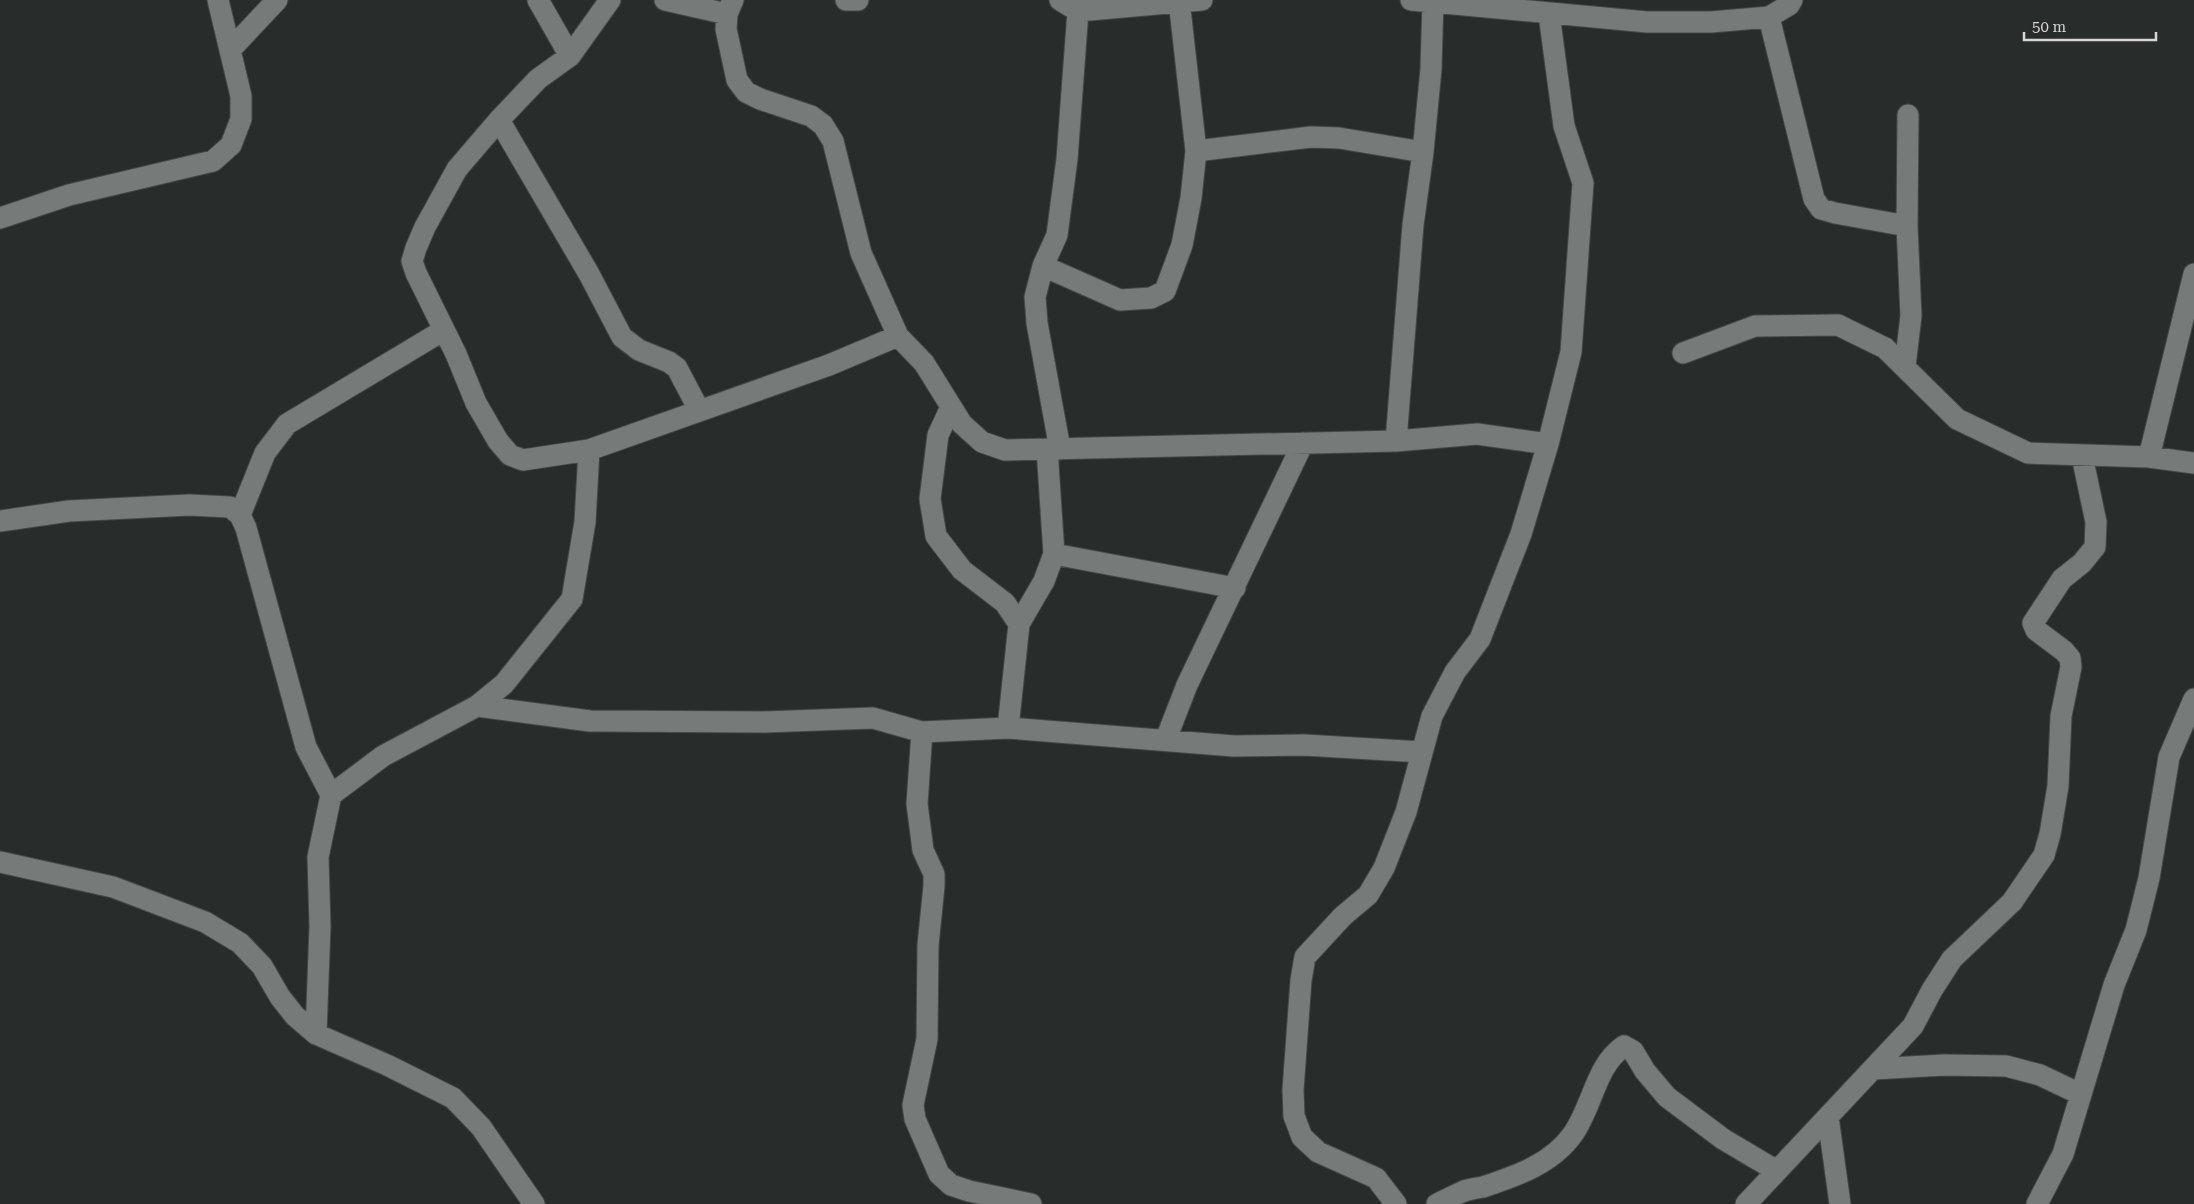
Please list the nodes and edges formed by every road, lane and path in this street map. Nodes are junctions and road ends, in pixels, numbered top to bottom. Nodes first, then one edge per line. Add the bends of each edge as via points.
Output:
1 (218, 0) edge
2 (277, 0) edge
3 (538, 0) edge
4 (610, 0) edge
5 (665, 0) edge
6 (846, 0) edge
7 (858, 0) edge
8 (1202, 0) edge
9 (1411, 0) edge
10 (1792, 0) edge
11 (1179, 1) edge
12 (1433, 1) edge
13 (1072, 4) edge
14 (1504, 4) edge
15 (730, 7) edge
16 (1579, 8) edge
17 (1549, 14) junction
18 (1769, 16) junction
19 (231, 49) junction
20 (570, 56) junction
21 (1908, 114) dead end
22 (499, 120) junction
23 (1196, 151) junction
24 (1423, 152) junction
25 (0, 218) edge
26 (1907, 226) junction
27 (1042, 266) junction
28 (2194, 274) edge
29 (444, 330) junction
30 (898, 336) junction
31 (1683, 353) dead end
32 (1905, 366) junction
33 (951, 408) junction
34 (698, 410) junction
35 (1396, 441) junction
36 (1303, 443) junction
37 (1548, 444) junction
38 (1054, 449) junction
39 (588, 450) junction
40 (2082, 456) junction
41 (2149, 457) junction
42 (2194, 463) edge
43 (240, 515) junction
44 (0, 521) edge
45 (1054, 554) junction
46 (1235, 588) junction
47 (1019, 624) junction
48 (2194, 699) edge
49 (477, 706) junction
50 (1008, 728) junction
51 (922, 732) junction
52 (1166, 739) junction
53 (1422, 752) junction
54 (331, 795) junction
55 (0, 862) edge
56 (316, 1034) junction
57 (1873, 1069) junction
58 (2080, 1094) junction
59 (1828, 1117) junction
60 (1777, 1171) junction
61 (534, 1204) edge
62 (1031, 1204) edge
63 (1396, 1204) edge
64 (1437, 1204) edge
65 (1746, 1204) edge
66 (1840, 1204) edge
67 (2037, 1204) edge

1 - 19 street
2 - 19 street
3 - 20 street
4 - 20 street
5 - 15 street
6 - 7 street
8 - 11 street
9 - 12 street
10 - 18 street
11 - 13 street
11 - 23 street
12 - 14 street
12 - 24 street
13 - 27 street via 1067,159 1057,235
14 - 17 street
15 - 30 street via 726,30 737,80 746,92 810,116 823,125 833,141 861,253
16 - 17 street
16 - 18 street via 1647,22 1711,22
17 - 37 street via 1564,126 1583,183 1571,352
18 - 26 street via 1814,199 1821,209
19 - 25 street via 241,96 242,119 231,145 212,162 69,195
20 - 22 street via 538,79
21 - 26 street
22 - 29 street via 457,169 425,227 412,261
22 - 34 street via 590,274 622,337 639,350 677,368
23 - 24 street via 1311,136
23 - 27 street via 1182,246 1165,291 1151,298 1120,300
24 - 35 street via 1413,225
26 - 32 street via 1911,316
27 - 38 street via 1035,297
28 - 41 street
29 - 39 street via 476,403 510,455 523,460
29 - 43 street via 287,424 265,453
30 - 33 street via 924,363
30 - 34 street via 829,365
31 - 32 street via 1755,326 1838,325 1885,348
32 - 40 street via 1957,419 2028,453
33 - 38 street via 962,424 982,442 1005,450
33 - 47 street via 938,435 930,499 936,536 962,570 1005,603
34 - 39 street
35 - 36 street
35 - 37 street via 1477,434
36 - 38 street
36 - 46 street
37 - 53 street via 1521,534 1480,639 1455,672 1432,716
38 - 45 street
39 - 49 street via 585,522 572,599 504,684
40 - 41 street
40 - 57 street via 2096,522 2095,547 2062,579 2033,623 2036,630 2064,651 2070,658 2071,667 2061,716 2058,786 2044,855 2012,902 1952,959 1913,1026
41 - 42 street
43 - 44 street via 230,507 189,505 69,511
43 - 54 street via 306,747
45 - 46 street
45 - 47 street via 1044,581
46 - 52 street via 1187,685
47 - 50 street
48 - 58 street via 2169,757 2136,930 2114,985
49 - 51 street via 590,721 765,722 873,718
49 - 54 street via 383,756
50 - 51 street
50 - 52 street
51 - 62 street via 917,804 923,850 934,874 934,886 928,945 927,1039 913,1105 915,1119 940,1174 950,1185
52 - 53 street via 1234,746 1304,745
53 - 63 street via 1406,812 1384,868 1368,895 1343,916 1305,957 1293,1090 1294,1116 1302,1137 1318,1152 1376,1178
54 - 56 street via 318,857 320,926
55 - 56 street via 113,887 205,922 245,948 262,966 295,1016
56 - 61 street via 453,1098 481,1127
57 - 58 street via 2006,1066 2040,1075
57 - 59 street
58 - 67 street via 2063,1154
59 - 60 street
59 - 66 street
60 - 64 street via 1723,1139 1667,1097 1644,1071 1633,1051 1624,1046 1605,1065 1573,1135 1547,1161
60 - 65 street

